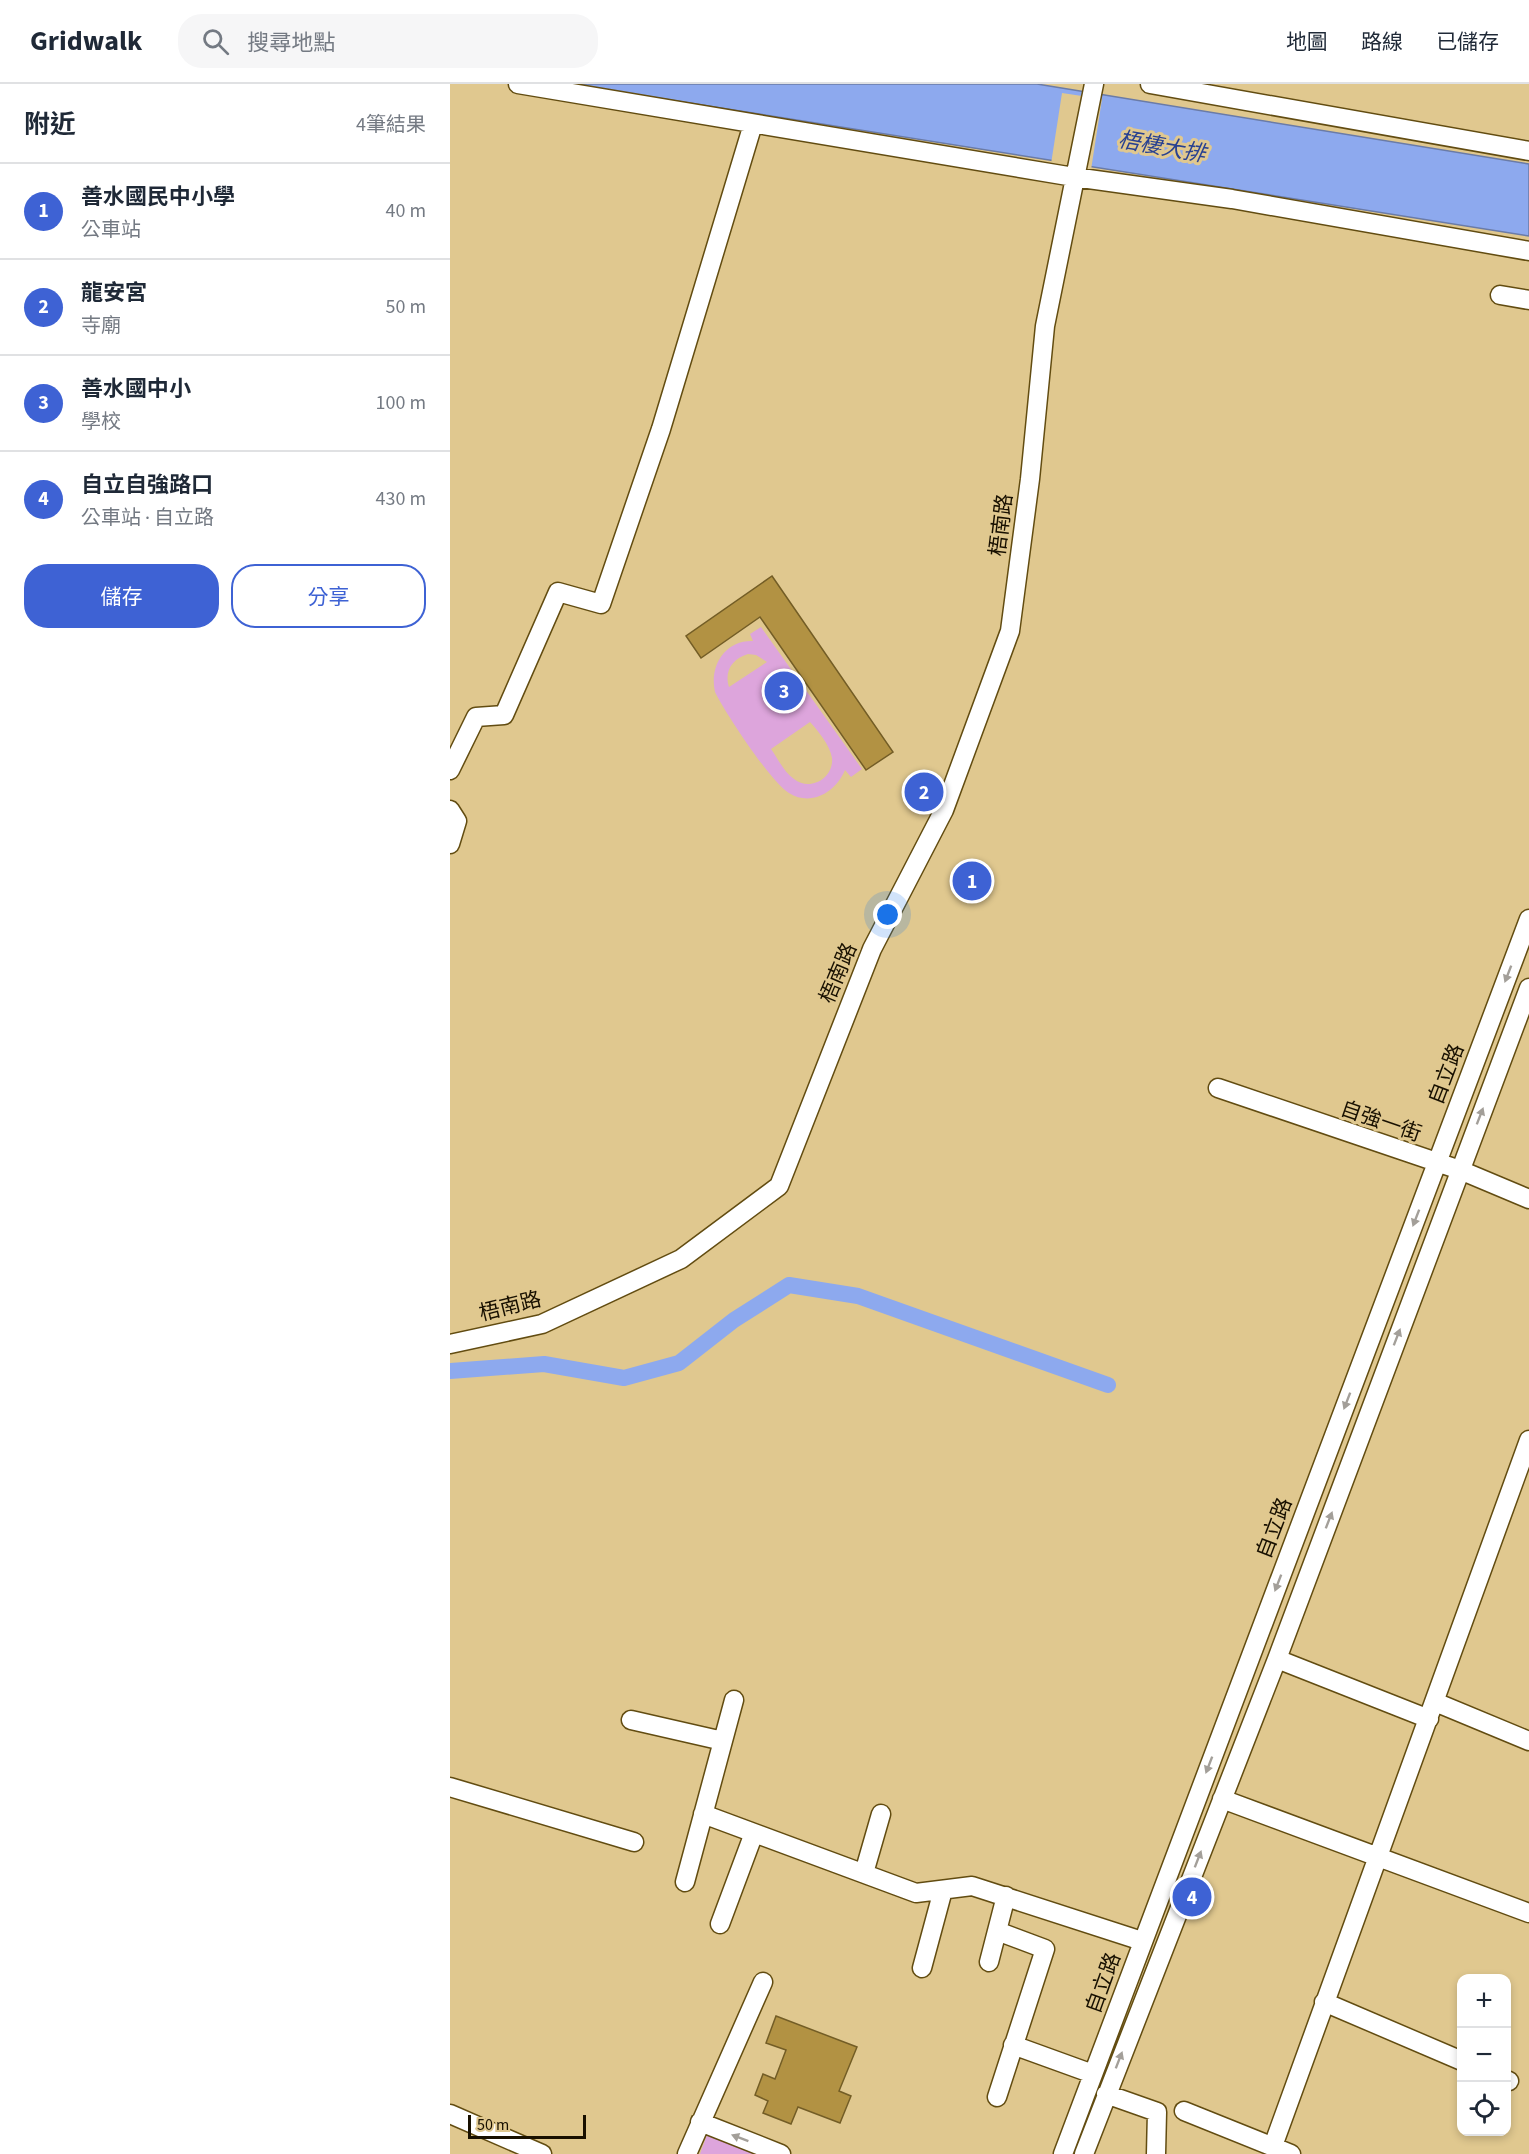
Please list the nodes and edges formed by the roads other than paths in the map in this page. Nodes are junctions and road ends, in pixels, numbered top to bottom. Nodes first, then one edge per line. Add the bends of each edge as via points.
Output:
1 (518, 84) edge
2 (1094, 84) edge
3 (1150, 84) edge
4 (753, 124) junction
5 (1529, 151) edge
6 (1074, 177) junction
7 (1529, 251) edge
8 (1500, 295) dead end
9 (1529, 300) edge
10 (450, 770) edge
11 (450, 810) edge
12 (450, 844) edge
13 (1529, 919) edge
14 (1529, 987) edge
15 (1218, 1088) dead end
16 (1437, 1164) junction
17 (1460, 1170) junction
18 (1529, 1199) edge
19 (450, 1344) edge
20 (1529, 1440) edge
21 (1276, 1659) junction
22 (734, 1700) dead end
23 (1436, 1702) junction
24 (1430, 1719) junction
25 (631, 1720) dead end
26 (723, 1741) junction
27 (1529, 1741) edge
28 (450, 1787) edge
29 (1222, 1799) junction
30 (703, 1814) junction
31 (881, 1814) dead end
32 (754, 1833) junction
33 (634, 1842) dead end
34 (1378, 1857) junction
35 (864, 1873) junction
36 (685, 1882) dead end
37 (943, 1890) junction
38 (1006, 1896) junction
39 (1529, 1913) edge
40 (720, 1924) dead end
41 (997, 1931) junction
42 (1142, 1941) junction
43 (989, 1962) dead end
44 (922, 1968) dead end
45 (763, 1982) dead end
46 (1324, 2002) junction
47 (1013, 2045) junction
48 (1457, 2059) edge
49 (1093, 2074) junction
50 (1106, 2094) junction
51 (997, 2097) dead end
52 (1184, 2111) dead end
53 (450, 2114) edge
54 (700, 2122) junction
55 (1273, 2146) junction
56 (542, 2154) edge
57 (687, 2154) edge
58 (781, 2154) edge
59 (1063, 2154) edge
60 (1084, 2154) edge
61 (1156, 2154) edge
62 (1291, 2154) edge

1 - 4 street
2 - 6 street, 梧南路
3 - 5 street
4 - 6 street
4 - 10 street via 661,429 601,604 558,592 504,715 476,717
6 - 7 street via 1232,199
6 - 19 street, 梧南路 via 1045,326 1010,631 944,810 872,949 779,1186 681,1259 542,1324
8 - 9 street
11 - 12 street via 457,821
13 -> 16 street, 自立路
17 -> 14 street, 自立路
15 - 16 street, 自強一街
16 - 17 street, 自強一街
16 -> 42 street, 自立路
17 - 18 street, 自強一街
21 -> 17 street, 自立路
20 - 23 street
21 - 24 street
21 - 29 street, 自立路
22 - 26 street
23 - 24 street
23 - 27 street
24 - 34 street
25 - 26 street
26 - 30 street
28 - 33 street
29 - 34 street
50 -> 29 street, 自立路
30 - 32 street
30 - 36 street
31 - 35 street
32 - 35 street
32 - 40 street
34 - 39 street
34 - 46 street
35 - 37 street via 916,1893
37 - 38 street via 972,1886
37 - 44 street
38 - 41 street
38 - 42 street
41 - 43 street
41 - 47 street via 1045,1949
42 - 49 street, 自立路
45 - 54 street
46 - 48 street
46 - 55 street
47 - 49 street
47 - 51 street
49 - 59 street, 自立路
50 - 60 street, 自立路
50 - 61 street via 1157,2112
52 - 55 street
53 - 56 street
54 - 57 street
58 -> 54 street
55 - 62 street

